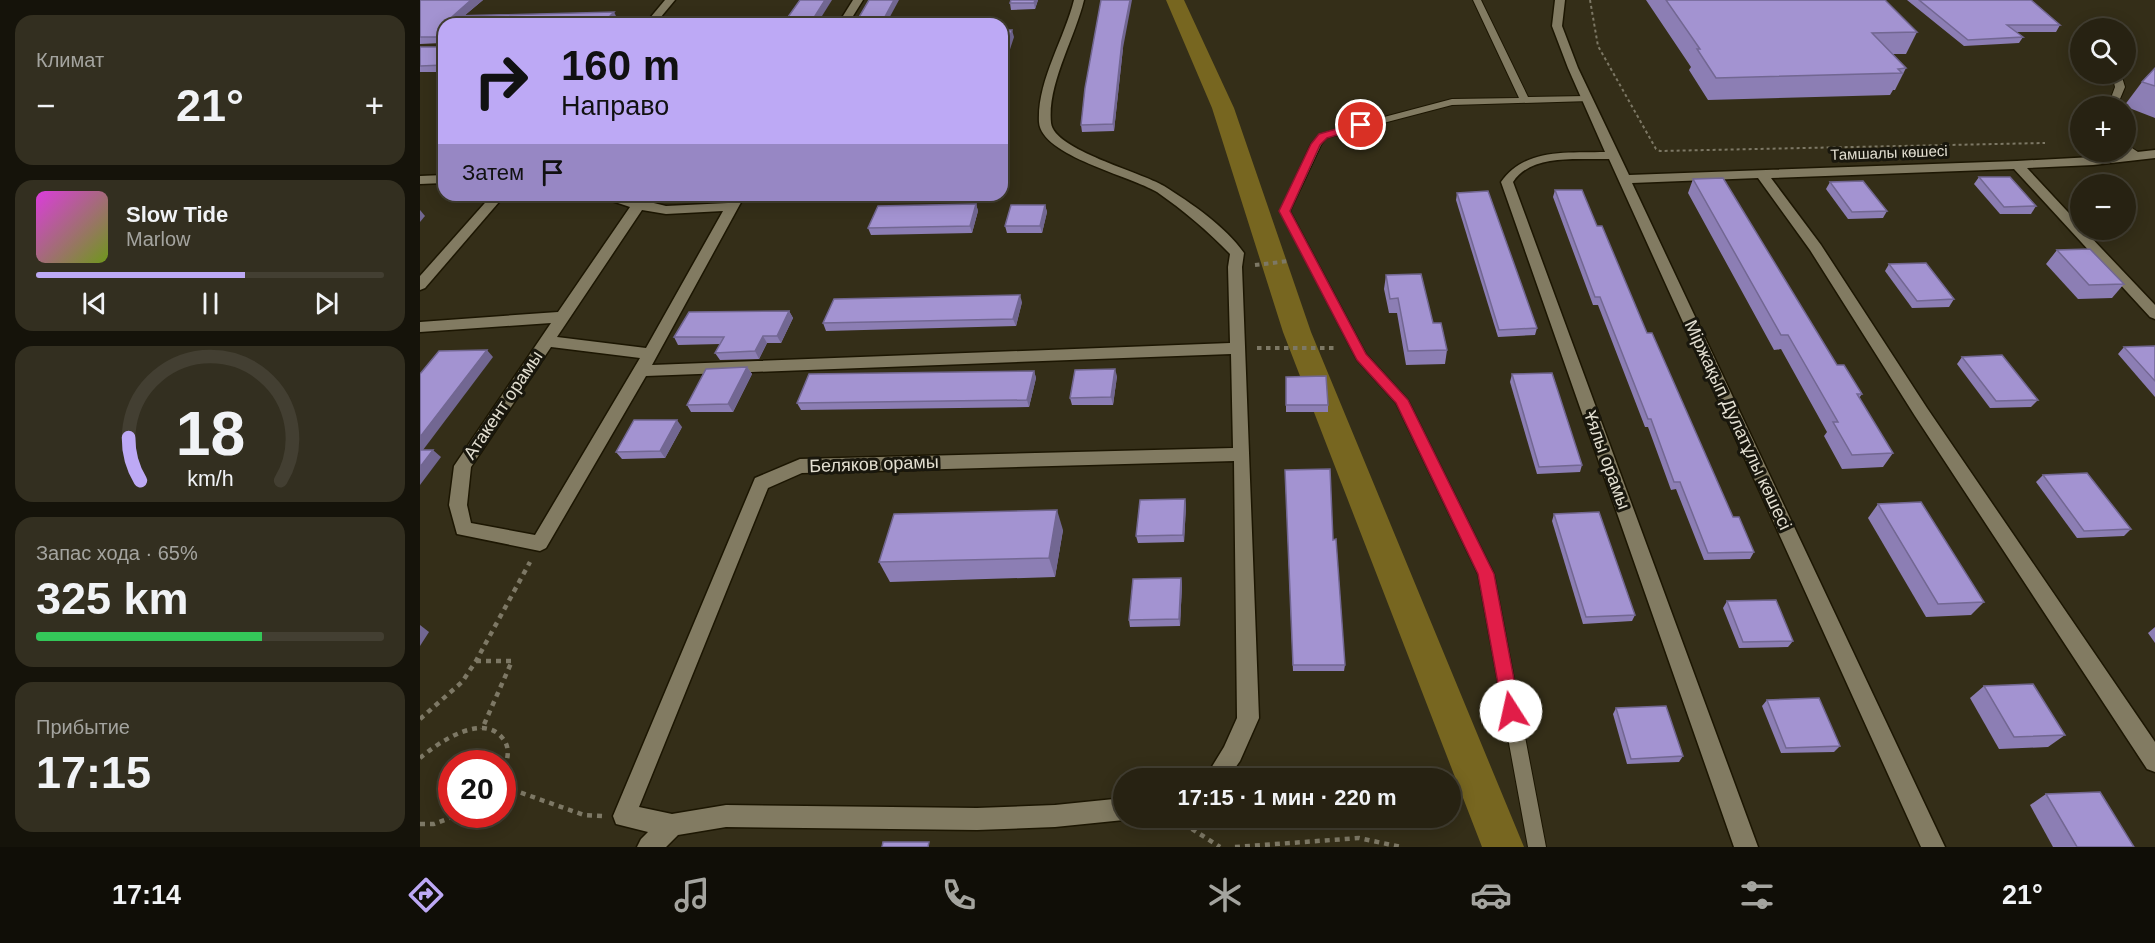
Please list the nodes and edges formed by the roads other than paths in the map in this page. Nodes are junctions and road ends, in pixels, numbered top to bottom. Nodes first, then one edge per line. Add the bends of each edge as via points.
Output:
1 (670, 0) edge
2 (858, 0) edge
3 (1079, 0) edge
4 (1477, 0) edge
5 (1560, 0) edge
6 (655, 18) edge
7 (847, 18) edge
8 (1587, 99) junction
9 (1525, 100) junction
10 (2155, 154) edge
11 (1614, 155) junction
12 (2137, 156) joint
13 (2017, 165) junction
14 (1762, 174) junction
15 (1624, 179) junction
16 (420, 180) edge
17 (438, 180) edge
18 (494, 201) edge
19 (628, 201) edge
20 (735, 201) edge
21 (638, 204) junction
22 (420, 285) edge
23 (2155, 314) edge
24 (562, 317) junction
25 (420, 327) edge
26 (546, 341) junction
27 (1238, 348) junction
28 (650, 354) junction
29 (641, 371) junction
30 (1242, 454) junction
31 (2155, 761) edge
32 (1223, 768) edge
33 (1113, 809) edge
34 (672, 825) junction
35 (649, 847) edge
36 (1536, 847) edge
37 (1746, 847) edge
38 (1933, 847) edge

1 - 6 street
2 - 7 street
3 - 27 street via 1051,76 1044,125 1051,138 1069,148 1148,182 1218,232 1237,253
4 - 9 lane
5 - 8 street, Міржақып Дулатұлы көшесі via 1557,26
8 - 9 lane
8 - 11 street, Міржақып Дулатұлы көшесі
9 - 36 lane via 1452,102 1323,136 1285,211 1361,357 1401,400 1486,574
10 - 12 street, Тамшалы көшесі
11 - 15 street, Міржақып Дулатұлы көшесі
11 - 37 street, Ұялы орамы via 1538,159 1519,166 1507,183
12 - 13 street, Тамшалы көшесі
13 - 14 street, Тамшалы көшесі
13 - 23 street
14 - 15 street, Тамшалы көшесі
14 - 31 street via 1816,248
15 - 38 street, Міржақып Дулатұлы көшесі
16 - 17 street
18 - 22 street
19 - 21 street
20 - 21 street via 666,210
20 - 28 street
21 - 24 street
24 - 25 street
24 - 26 street
26 - 28 street, Атакент орамы
26 - 29 street, Атакент орамы via 463,466 458,505 463,529 540,543
27 - 29 street
27 - 30 street
28 - 29 street
30 - 32 street via 1248,718
30 - 34 street, Беляков орамы via 800,466 761,483 624,816
33 - 34 street via 977,819 726,816
34 - 35 street

